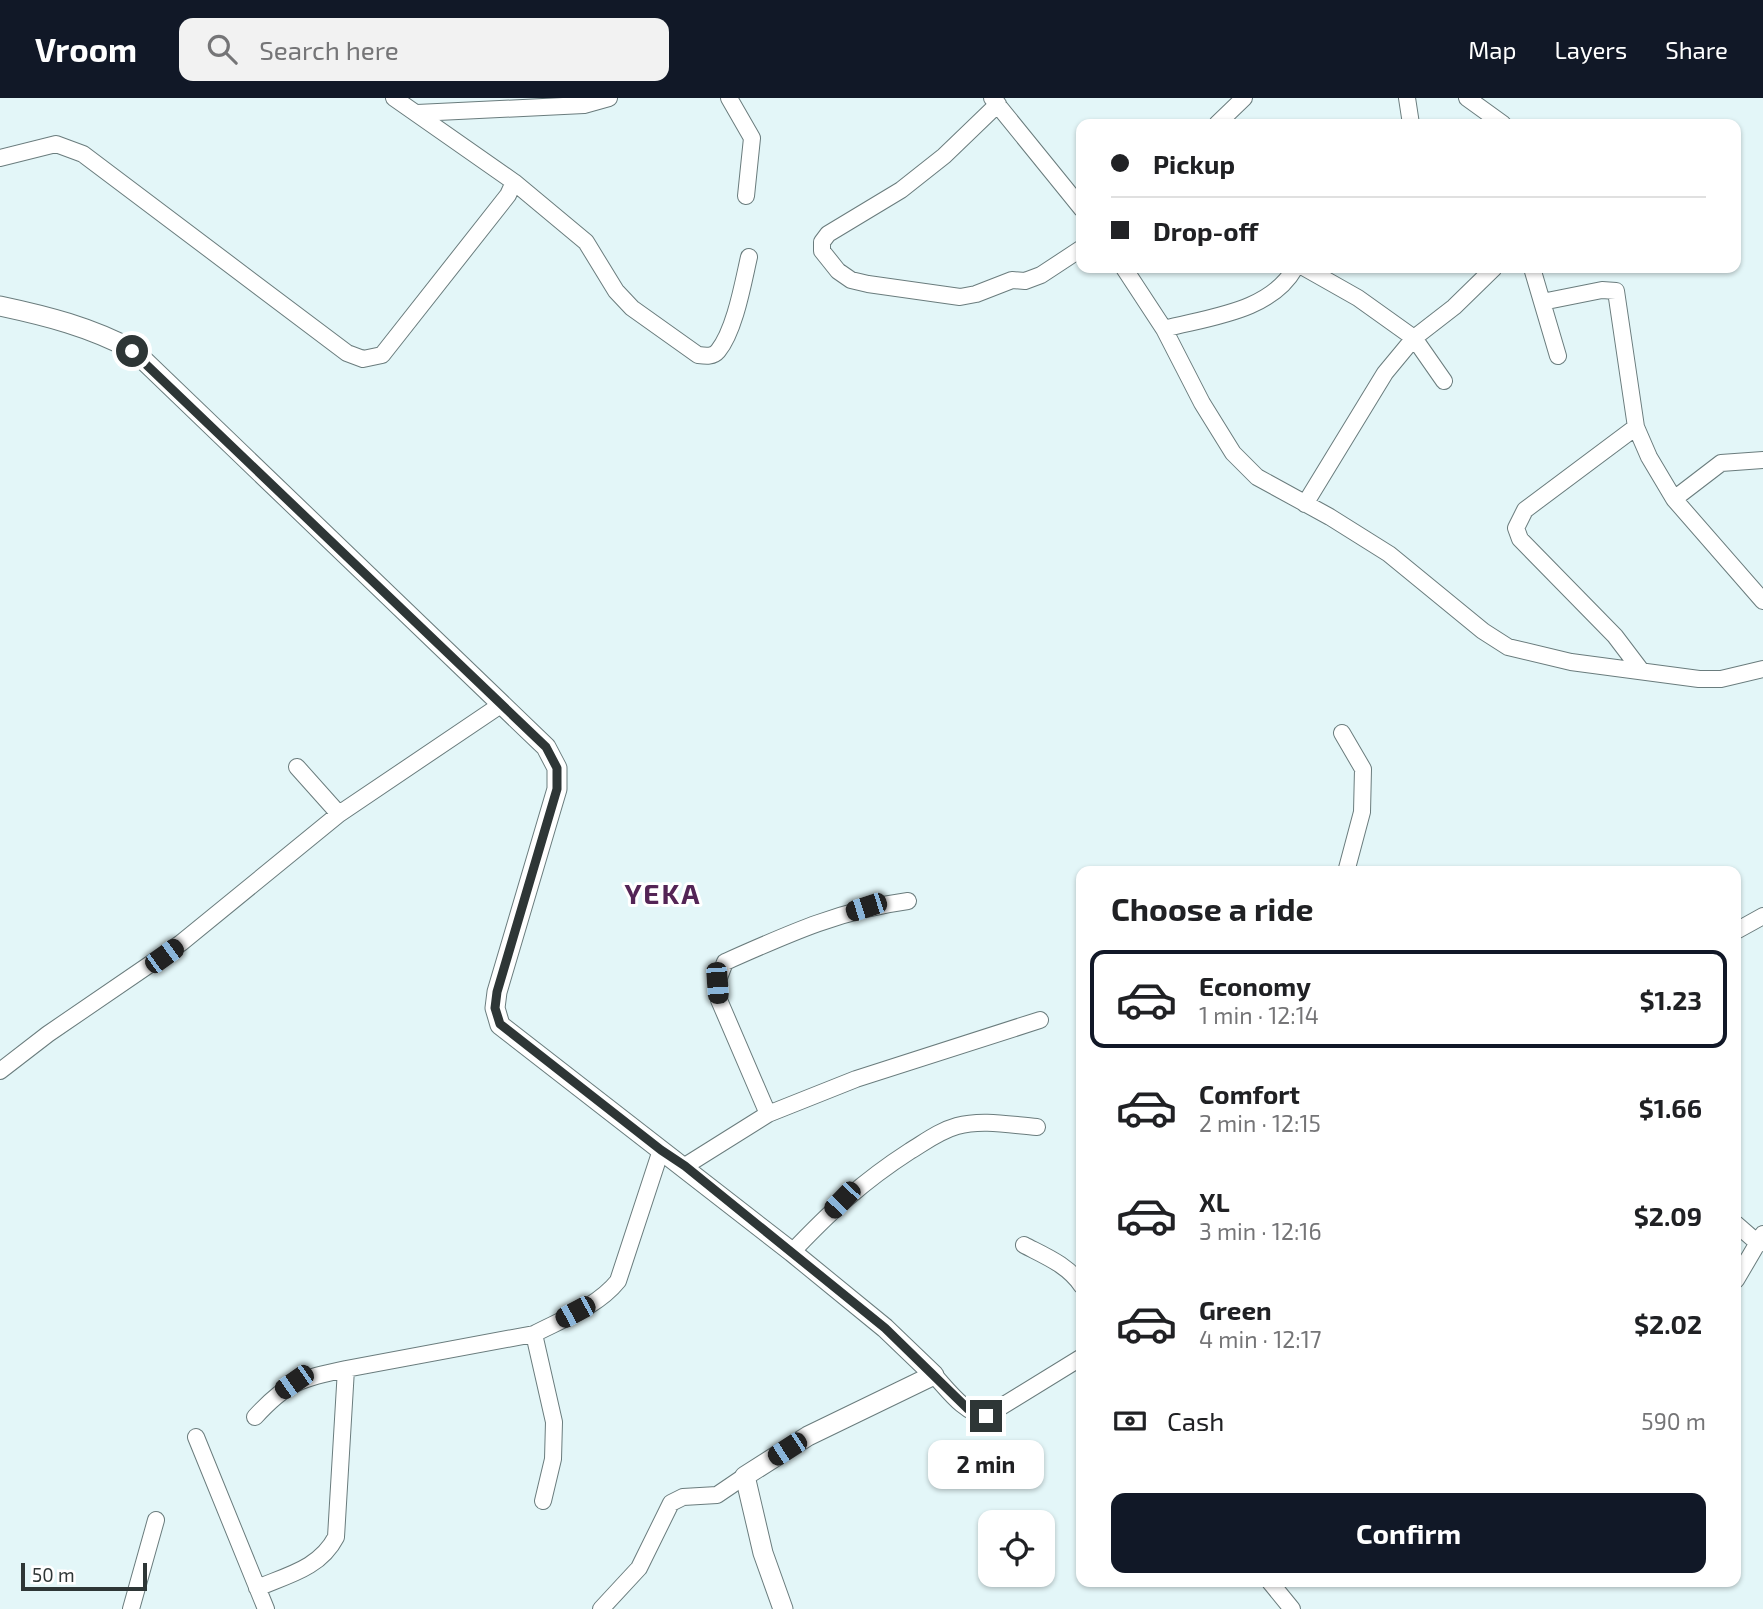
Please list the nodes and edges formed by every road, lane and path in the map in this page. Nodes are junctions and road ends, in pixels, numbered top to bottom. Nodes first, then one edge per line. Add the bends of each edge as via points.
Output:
1 (394, 98) edge
2 (609, 98) edge
3 (729, 98) edge
4 (1244, 98) edge
5 (1407, 98) edge
6 (1466, 98) edge
7 (995, 101) edge
8 (417, 113) junction
9 (1222, 119) edge
10 (1410, 119) edge
11 (1496, 119) edge
12 (0, 158) edge
13 (514, 182) junction
14 (746, 196) dead end
15 (1076, 202) edge
16 (1076, 252) edge
17 (749, 257) dead end
18 (1127, 273) edge
19 (1292, 273) edge
20 (1315, 273) edge
21 (1489, 273) edge
22 (1533, 273) edge
23 (1542, 302) junction
24 (0, 306) edge
25 (1164, 329) junction
26 (1414, 338) junction
27 (1558, 356) dead end
28 (1444, 381) dead end
29 (1636, 427) junction
30 (1763, 460) edge
31 (1674, 499) junction
32 (1305, 504) junction
33 (1763, 601) edge
34 (1640, 669) junction
35 (1763, 669) edge
36 (502, 704) junction
37 (1342, 733) dead end
38 (297, 767) dead end
39 (339, 814) junction
40 (1348, 866) edge
41 (908, 901) dead end
42 (1763, 916) edge
43 (1741, 928) edge
44 (1040, 1020) dead end
45 (0, 1071) edge
46 (768, 1114) junction
47 (1037, 1127) dead end
48 (661, 1150) junction
49 (685, 1166) junction
50 (1741, 1229) edge
51 (1024, 1245) dead end
52 (1759, 1249) edge
53 (792, 1251) junction
54 (1741, 1273) edge
55 (1076, 1277) edge
56 (534, 1334) junction
57 (1076, 1361) edge
58 (346, 1369) junction
59 (934, 1375) junction
60 (255, 1418) dead end
61 (196, 1437) dead end
62 (745, 1476) junction
63 (543, 1501) dead end
64 (156, 1520) dead end
65 (1274, 1587) edge
66 (257, 1588) junction
67 (131, 1609) edge
68 (266, 1609) edge
69 (601, 1609) edge
70 (783, 1609) edge
71 (1292, 1609) edge

1 - 8 street
2 - 8 street via 584,105
3 - 14 street via 752,138
4 - 9 street
5 - 10 street
6 - 11 street
7 - 15 street
7 - 16 street via 944,156 901,190 828,234 822,251 850,279 960,297 1041,275
8 - 13 street
12 - 13 street via 56,144 82,154 347,353 363,359 382,355
13 - 17 street via 586,242 632,308 698,355 718,351 736,313
18 - 25 street
19 - 25 street via 1272,294 1245,307
20 - 26 street
21 - 26 street
22 - 23 street
23 - 27 street
23 - 29 street via 1616,291
24 - 36 street via 58,319 102,334 132,351
25 - 32 street via 1233,453 1257,477
26 - 28 street
26 - 32 street via 1385,373
29 - 31 street via 1661,482
29 - 34 street via 1525,510 1516,528 1520,539 1615,636
30 - 31 street via 1721,463
31 - 33 street
32 - 34 street via 1389,554 1508,647 1571,662
34 - 35 street via 1699,679
36 - 39 street
36 - 48 street via 546,747 557,768 557,789 497,992 500,1024
37 - 40 street via 1363,769 1362,812
38 - 39 street
39 - 45 street via 181,943
41 - 46 street via 866,907 803,928 725,962 717,983 719,1000
42 - 43 street
44 - 46 street via 856,1079
46 - 49 street
47 - 53 street via 982,1124 941,1131 842,1200
48 - 49 street
48 - 56 street via 618,1281 596,1301
49 - 53 street
50 - 52 street
51 - 55 street
52 - 54 street
53 - 59 street
56 - 58 street
56 - 63 street via 554,1422 553,1459
57 - 59 street via 986,1416 968,1409
58 - 60 street via 294,1382
58 - 66 street via 336,1537 318,1561
59 - 62 street via 808,1436
61 - 66 street
62 - 69 street via 717,1495 683,1497 671,1503 639,1568
62 - 70 street via 763,1553
64 - 67 street
65 - 71 street
66 - 68 street

